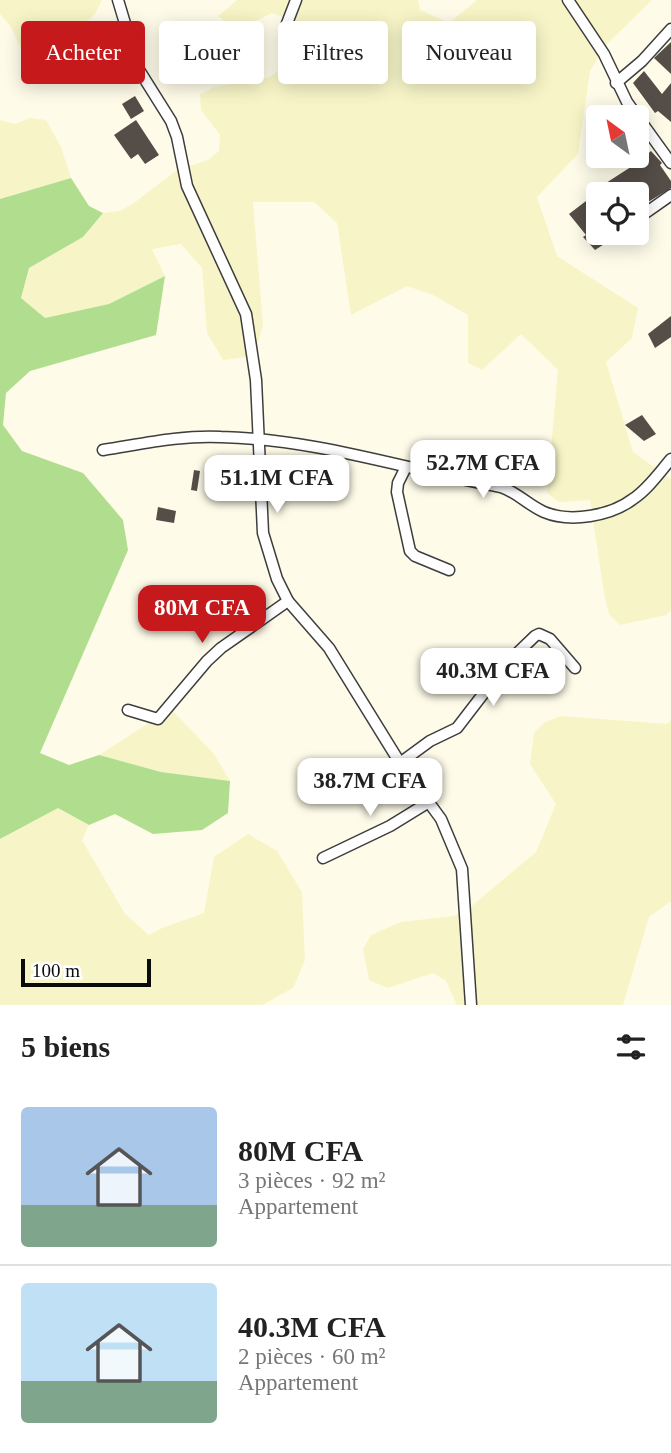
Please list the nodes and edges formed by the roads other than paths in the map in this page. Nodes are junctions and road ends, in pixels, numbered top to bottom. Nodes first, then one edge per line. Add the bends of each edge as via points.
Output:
1 (118, 0) edge
2 (296, 0) edge
3 (568, 0) edge
4 (288, 21) edge
5 (671, 29) edge
6 (616, 83) junction
7 (671, 163) edge
8 (671, 195) edge
9 (649, 210) edge
10 (259, 440) junction
11 (103, 450) dead end
12 (671, 459) edge
13 (406, 467) junction
14 (449, 570) dead end
15 (288, 601) junction
16 (575, 668) dead end
17 (128, 710) dead end
18 (400, 762) junction
19 (429, 802) junction
20 (323, 858) dead end
21 (471, 1005) edge

1 - 10 street via 139,70 171,121 187,186 246,314 254,356
2 - 4 street
3 - 6 street via 604,54
5 - 6 street
6 - 7 street
8 - 9 street
10 - 11 street via 188,437
10 - 13 street via 318,446
10 - 15 street via 263,534
12 - 13 street via 630,502 603,513 570,518 546,513 509,490
13 - 14 street via 397,492 410,551
15 - 17 street via 221,648 158,719
15 - 18 street via 329,648
16 - 18 street via 550,639 535,636 507,663 457,728
18 - 19 street
19 - 20 street
19 - 21 street via 462,869

